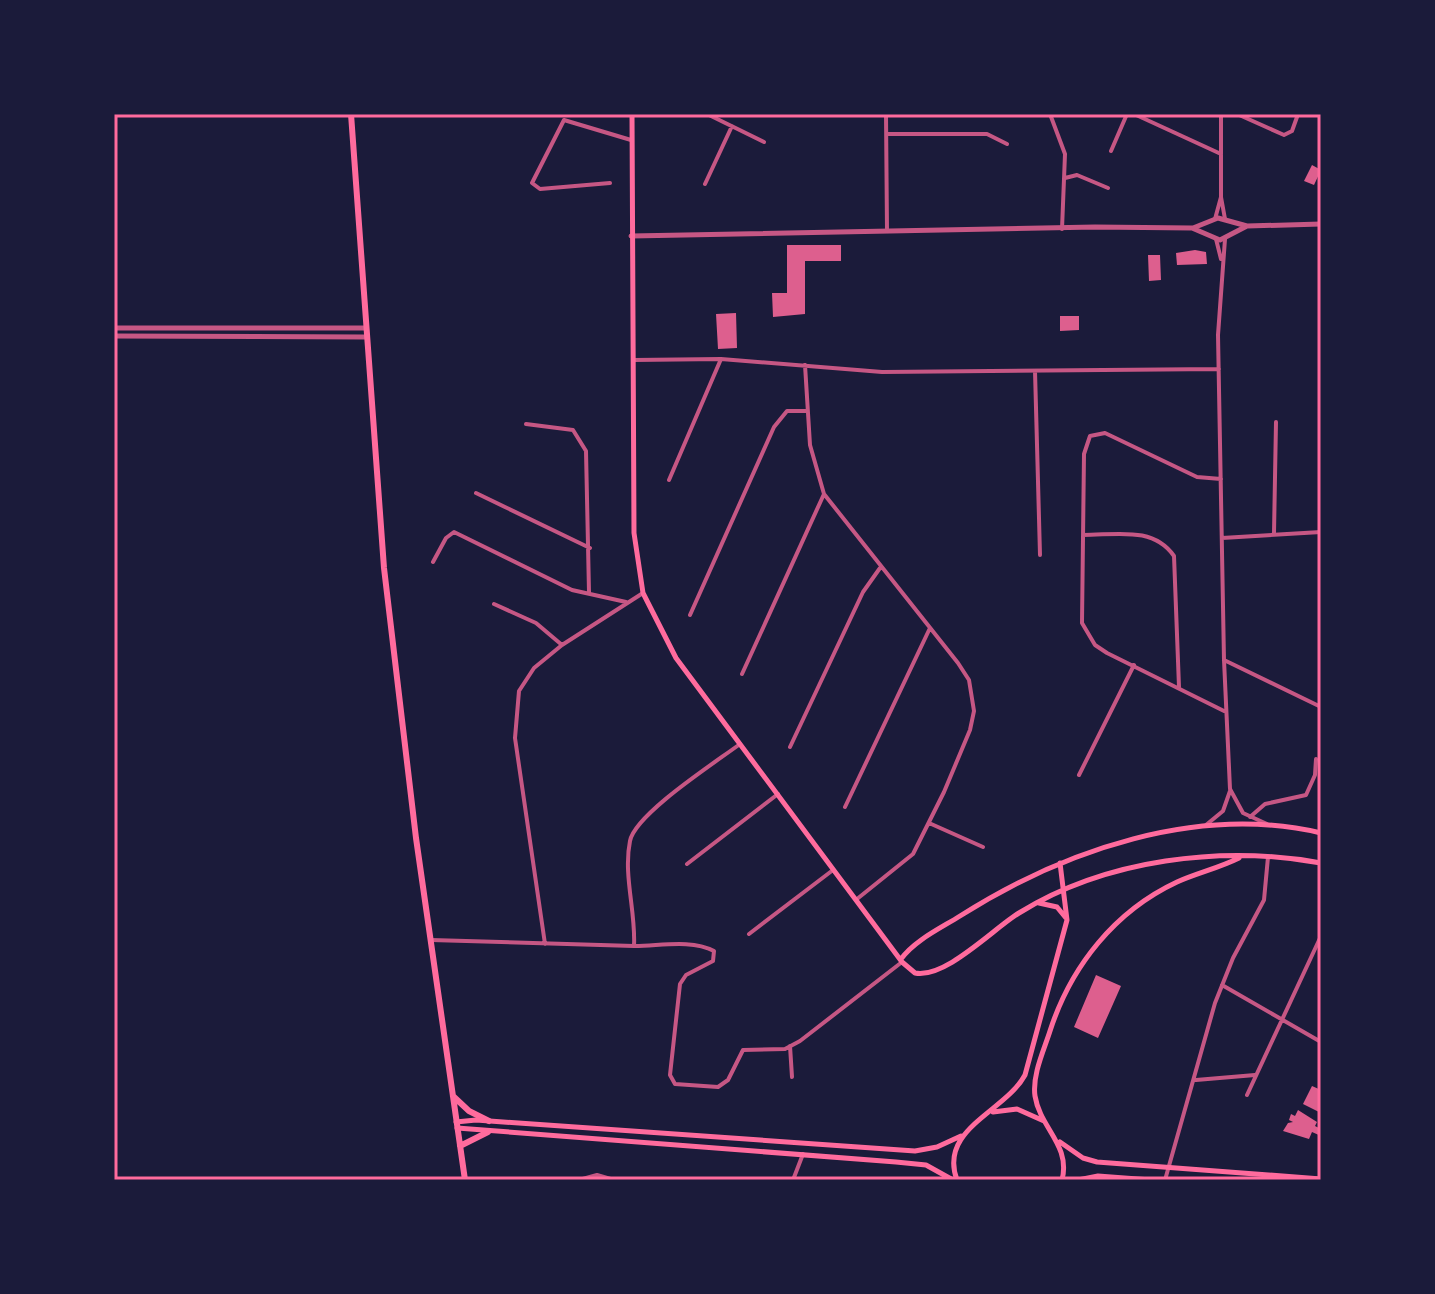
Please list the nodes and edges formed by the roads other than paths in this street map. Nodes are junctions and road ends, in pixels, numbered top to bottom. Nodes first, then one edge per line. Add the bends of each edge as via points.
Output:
1 (351, 114) edge
2 (632, 114) edge
3 (707, 114) edge
4 (886, 114) edge
5 (1050, 114) edge
6 (1127, 114) edge
7 (1134, 114) edge
8 (1221, 114) edge
9 (1237, 114) edge
10 (1297, 117) dead end
11 (732, 126) junction
12 (886, 134) junction
13 (631, 140) junction
14 (764, 142) dead end
15 (1007, 144) dead end
16 (1111, 151) dead end
17 (1221, 154) junction
18 (1065, 178) junction
19 (610, 183) dead end
20 (705, 184) dead end
21 (1108, 188) dead end
22 (1221, 197) junction
23 (1213, 221) junction
24 (1227, 221) junction
25 (1321, 224) edge
26 (1247, 226) junction
27 (1192, 228) junction
28 (1062, 229) junction
29 (887, 231) junction
30 (1230, 233) junction
31 (1210, 234) junction
32 (631, 236) junction
33 (1216, 239) junction
34 (1225, 239) junction
35 (1222, 261) junction
36 (114, 328) edge
37 (365, 328) junction
38 (114, 336) edge
39 (365, 337) junction
40 (721, 359) junction
41 (631, 360) junction
42 (805, 365) junction
43 (1219, 369) junction
44 (1035, 371) junction
45 (806, 411) junction
46 (1276, 422) dead end
47 (526, 424) dead end
48 (1221, 479) junction
49 (669, 480) dead end
50 (476, 493) dead end
51 (824, 494) junction
52 (1321, 532) edge
53 (1274, 533) junction
54 (1083, 535) junction
55 (1222, 538) junction
56 (590, 548) junction
57 (1040, 555) dead end
58 (433, 562) dead end
59 (880, 568) junction
60 (589, 592) junction
61 (643, 593) junction
62 (626, 602) junction
63 (494, 604) dead end
64 (690, 615) dead end
65 (930, 628) junction
66 (562, 645) junction
67 (1224, 660) junction
68 (1134, 665) junction
69 (742, 674) dead end
70 (1179, 687) junction
71 (1321, 707) edge
72 (1225, 712) junction
73 (740, 744) junction
74 (790, 747) dead end
75 (1316, 759) dead end
76 (1079, 775) dead end
77 (1230, 789) junction
78 (778, 794) junction
79 (845, 807) dead end
80 (1250, 817) junction
81 (929, 823) junction
82 (1268, 824) junction
83 (1202, 828) junction
84 (1321, 833) edge
85 (983, 847) dead end
86 (1268, 857) junction
87 (1240, 858) junction
88 (1060, 863) junction
89 (1321, 863) edge
90 (687, 864) dead end
91 (834, 869) junction
92 (1064, 891) junction
93 (857, 899) junction
94 (1038, 903) junction
95 (1067, 920) junction
96 (749, 934) dead end
97 (1321, 936) edge
98 (431, 940) junction
99 (545, 944) junction
100 (635, 946) junction
101 (901, 960) junction
102 (1222, 985) junction
103 (1281, 1019) junction
104 (1321, 1042) edge
105 (790, 1046) junction
106 (1255, 1075) junction
107 (792, 1077) dead end
108 (1196, 1080) junction
109 (451, 1094) junction
110 (1247, 1095) dead end
111 (992, 1112) junction
112 (489, 1121) junction
113 (1045, 1123) junction
114 (457, 1125) junction
115 (488, 1132) junction
116 (961, 1136) junction
117 (730, 1138) junction
118 (1059, 1142) junction
119 (460, 1146) junction
120 (728, 1149) junction
121 (803, 1154) junction
122 (1166, 1168) junction
123 (1098, 1178) edge
124 (1132, 1179) edge
125 (1321, 1179) edge
126 (465, 1180) edge
127 (579, 1180) edge
128 (614, 1180) edge
129 (793, 1180) edge
130 (955, 1180) edge
131 (1062, 1180) edge
132 (1078, 1180) edge
133 (1151, 1180) edge
134 (1165, 1180) edge

1 - 37 main road
2 - 13 main road
3 - 11 street
4 - 12 street
5 - 18 street via 1065,154
6 - 16 street
7 - 17 street
8 - 17 street
9 - 10 street via 1284,135 1292,131
11 - 14 street
11 - 20 street
12 - 15 street via 987,134
12 - 29 street
13 - 19 street via 564,120 532,183 540,189
13 - 32 main road
17 - 22 street
18 - 21 street via 1077,175
18 - 28 street
22 - 23 street
22 - 24 street
23 - 24 street
23 - 27 street
23 - 31 street
24 - 26 street
24 - 30 street
25 - 26 street
26 - 30 street
27 - 28 street
27 - 31 street
28 - 29 street
29 - 32 street
30 - 34 street
31 - 33 street
32 - 41 main road
33 - 34 street
33 - 35 street
34 - 35 street
35 - 43 street
36 - 37 street
37 - 39 main road
38 - 39 street
39 - 98 main road via 384,568
40 - 41 street
40 - 42 street
40 - 49 street
41 - 61 main road via 634,533
42 - 44 street via 882,372
42 - 45 street
43 - 44 street
43 - 48 street
44 - 57 street
45 - 51 street
45 - 64 street via 787,411 774,427
46 - 53 street
47 - 56 street via 573,430 582,439
48 - 54 street via 1197,477 1095,433 1084,454
48 - 55 street
50 - 56 street
51 - 59 street
51 - 69 street
52 - 53 street
53 - 55 street
54 - 68 street via 1082,623 1095,645
54 - 70 street via 1153,536 1174,556
55 - 67 street
56 - 60 street
58 - 60 street via 454,532 572,590
59 - 65 street
59 - 74 street via 863,592
60 - 62 street
61 - 62 street
61 - 73 main road via 676,658
62 - 66 street
63 - 66 street via 536,623
65 - 79 street
65 - 81 street via 969,680 974,711
66 - 99 street via 525,678 514,722
67 - 71 street
67 - 72 street
68 - 70 street
68 - 76 street
70 - 72 street
72 - 77 street
73 - 78 main road
73 - 100 street via 632,832
75 - 80 street via 1306,795 1265,804
77 - 80 street via 1237,807
77 - 83 street via 1223,811
78 - 90 street
78 - 91 main road
80 - 82 street
81 - 85 street
81 - 93 street via 913,854
82 - 83 main road
82 - 84 main road
83 - 88 main road via 1143,837
86 - 87 main road
86 - 89 main road
86 - 102 street via 1264,900
87 - 92 main road via 1165,862
87 - 113 main road via 1143,901 1086,958 1060,1004 1040,1064 1035,1096
88 - 92 main road
88 - 101 main road via 993,895
91 - 93 main road
91 - 96 street
92 - 94 main road
92 - 95 main road
93 - 101 main road
94 - 95 main road via 1057,907
94 - 101 main road via 936,971 915,973
95 - 111 main road via 1025,1075
97 - 103 street
98 - 99 street
98 - 109 main road
99 - 100 street
100 - 105 street via 685,943 710,948 715,955 710,965 686,975 676,994 670,1075 675,1084 718,1087 728,1080 743,1050
101 - 105 street
102 - 103 street
102 - 108 street
103 - 104 street
103 - 106 street
105 - 107 street
106 - 108 street
106 - 110 street
108 - 122 street
109 - 112 main road
109 - 114 main road
111 - 113 main road via 1017,1109
111 - 116 main road
112 - 114 main road
112 - 117 main road
113 - 118 main road
114 - 115 main road
114 - 119 main road
115 - 119 main road
115 - 120 main road
116 - 117 main road via 915,1151
116 - 130 main road via 953,1163
117 - 120 main road
118 - 122 main road via 1089,1161
118 - 131 main road via 1065,1165
119 - 126 main road
120 - 121 main road
121 - 129 street
121 - 130 main road via 926,1165
122 - 125 main road
122 - 134 street
123 - 124 main road
123 - 132 main road
124 - 133 main road
127 - 128 street via 597,1175

